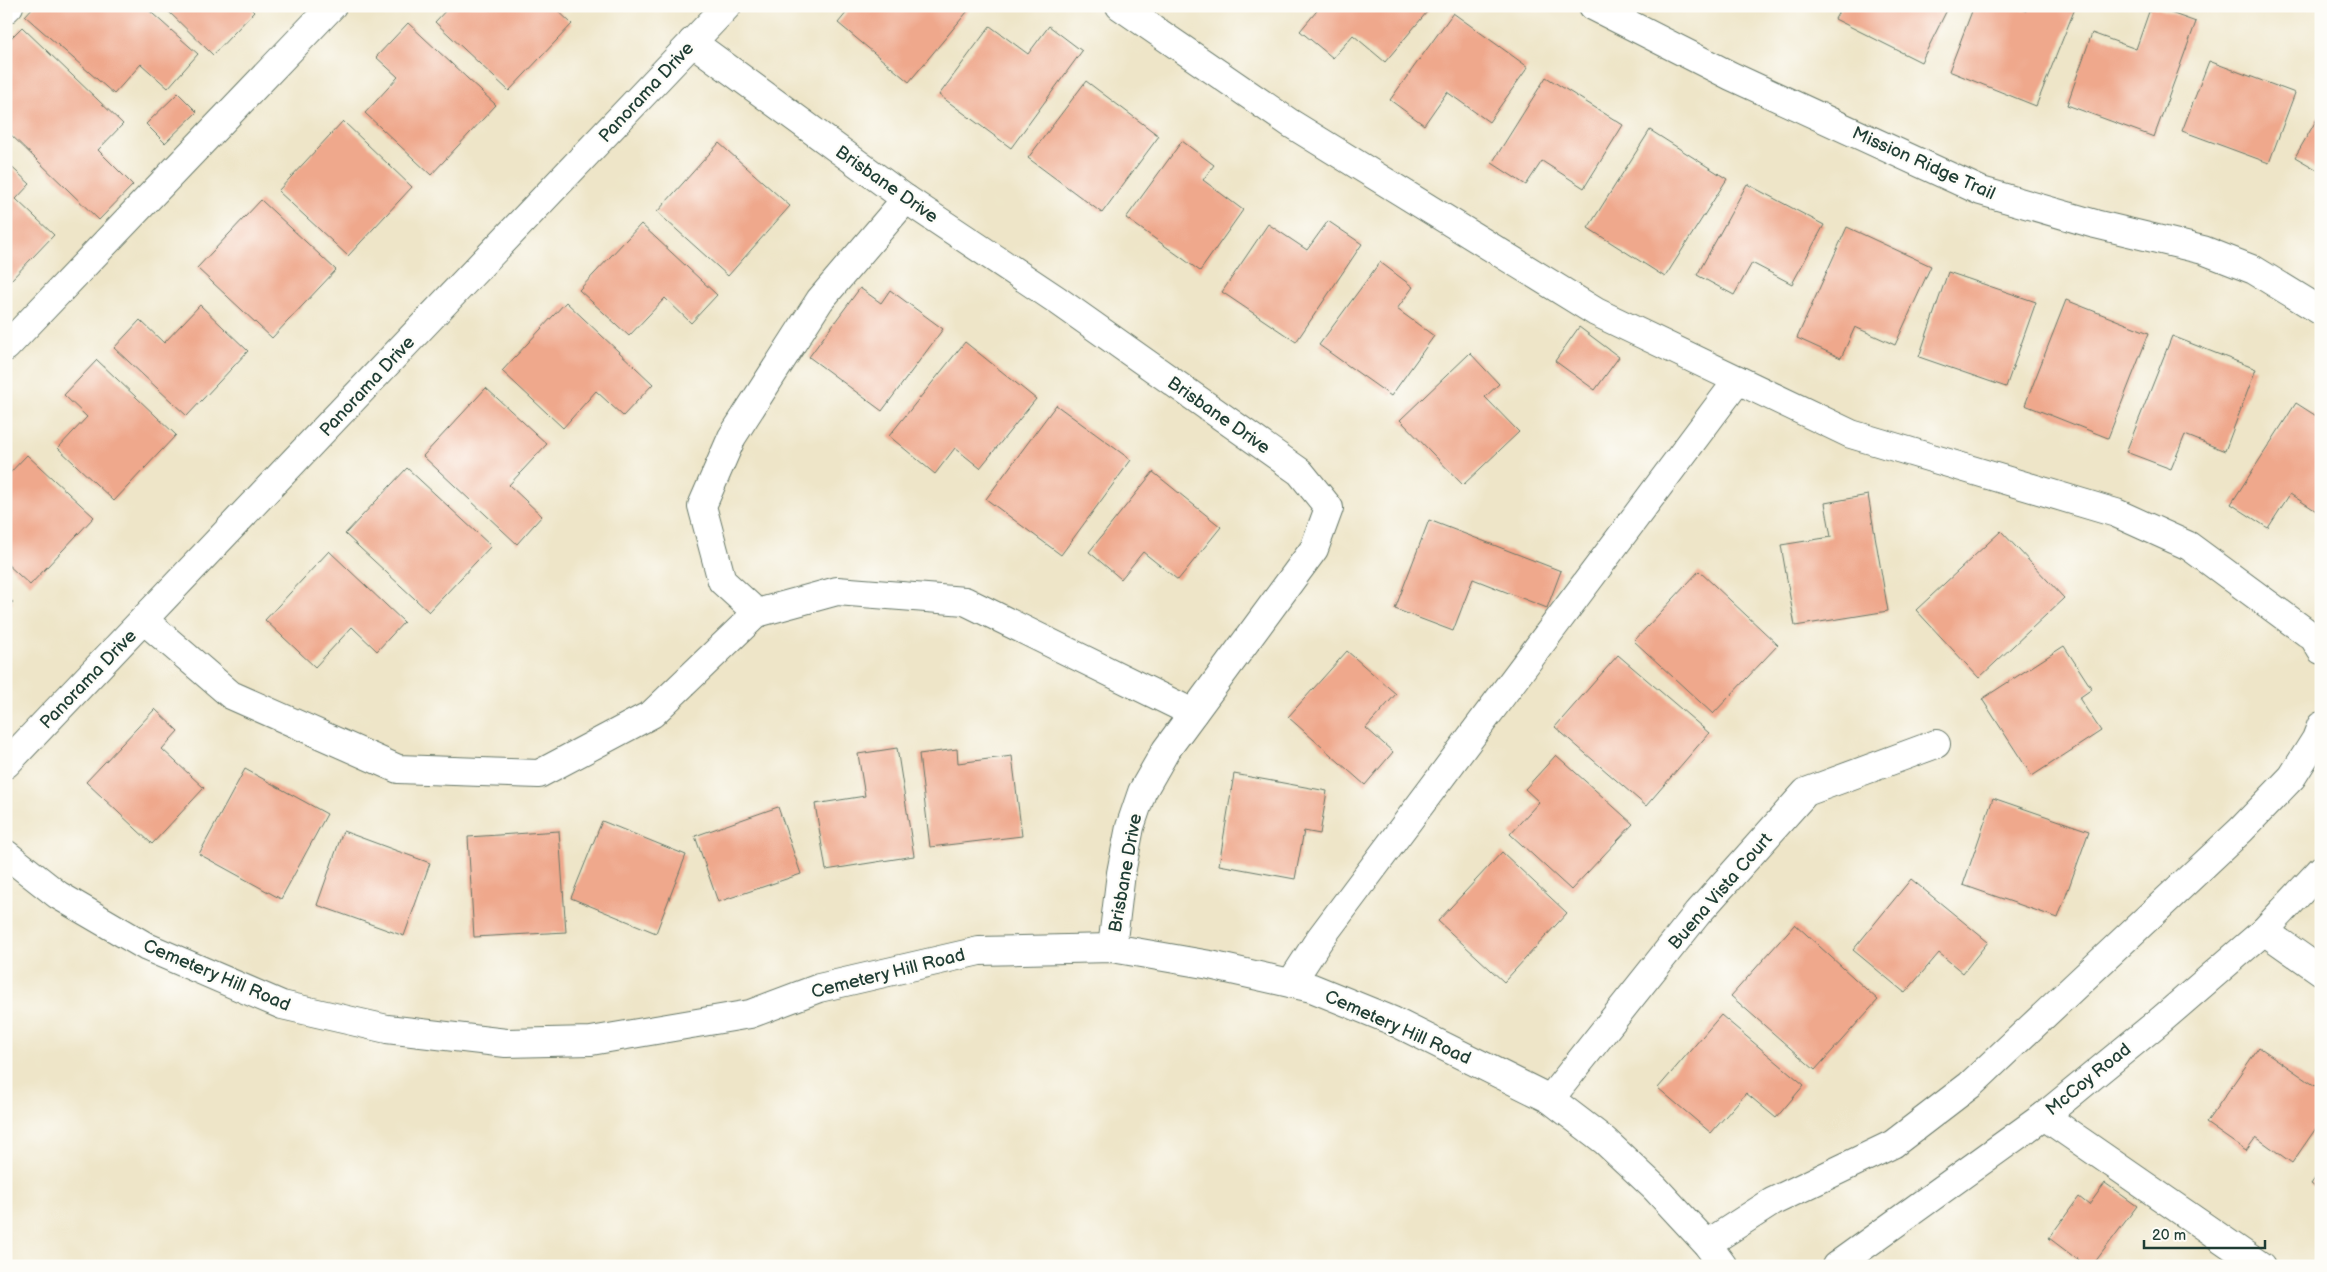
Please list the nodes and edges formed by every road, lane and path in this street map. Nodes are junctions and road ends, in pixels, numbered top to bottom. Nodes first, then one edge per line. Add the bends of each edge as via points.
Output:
1 (9, 6) edge
2 (332, 6) edge
3 (727, 6) edge
4 (1120, 6) edge
5 (1594, 6) edge
6 (6, 10) edge
7 (692, 42) junction
8 (906, 199) junction
9 (2321, 311) edge
10 (6, 348) edge
11 (1738, 380) junction
12 (757, 613) junction
13 (145, 621) junction
14 (2321, 650) edge
15 (1193, 713) junction
16 (2321, 726) edge
17 (1936, 744) dead end
18 (6, 764) edge
19 (6, 854) edge
20 (2321, 870) edge
21 (2264, 931) junction
22 (1112, 948) junction
23 (2321, 971) edge
24 (1291, 983) junction
25 (1550, 1099) junction
26 (2044, 1116) junction
27 (1707, 1244) junction
28 (1723, 1266) edge
29 (1836, 1266) edge
30 (2261, 1266) edge

1 - 6 street
2 - 10 street
3 - 7 street, Panorama Drive
4 - 11 street via 1290,123 1596,312
5 - 9 street, Mission Ridge Trail via 1731,76 1981,191 2095,224 2203,250 2254,270
7 - 8 street, Brisbane Drive
7 - 13 street, Panorama Drive
8 - 12 street via 820,300 732,437 702,506 722,581
8 - 15 street, Brisbane Drive via 1057,300 1300,472 1329,508 1314,549
11 - 14 street via 1851,434 2116,513 2189,546 2314,638
11 - 24 street via 1319,940
12 - 13 street via 652,714 540,774 398,769 231,695
12 - 15 street via 837,591 965,601
13 - 18 street, Panorama Drive
15 - 22 street, Brisbane Drive via 1166,750 1142,792 1130,827 1121,873
16 - 27 street via 2292,777 2241,830 1970,1085 1893,1144 1772,1202
17 - 25 street, Buena Vista Court via 1806,792 1697,914
19 - 22 street, Cemetery Hill Road via 58,895 147,947 282,1005 387,1029 506,1043 590,1040 750,1014 819,988 979,952
20 - 21 street, McCoy Road
21 - 23 street
21 - 26 street, McCoy Road
22 - 24 street, Cemetery Hill Road
24 - 25 street, Cemetery Hill Road via 1312,988 1393,1021
25 - 27 street, Cemetery Hill Road via 1604,1141 1655,1188
26 - 29 street, McCoy Road
26 - 30 street
27 - 28 street, Cemetery Hill Road

